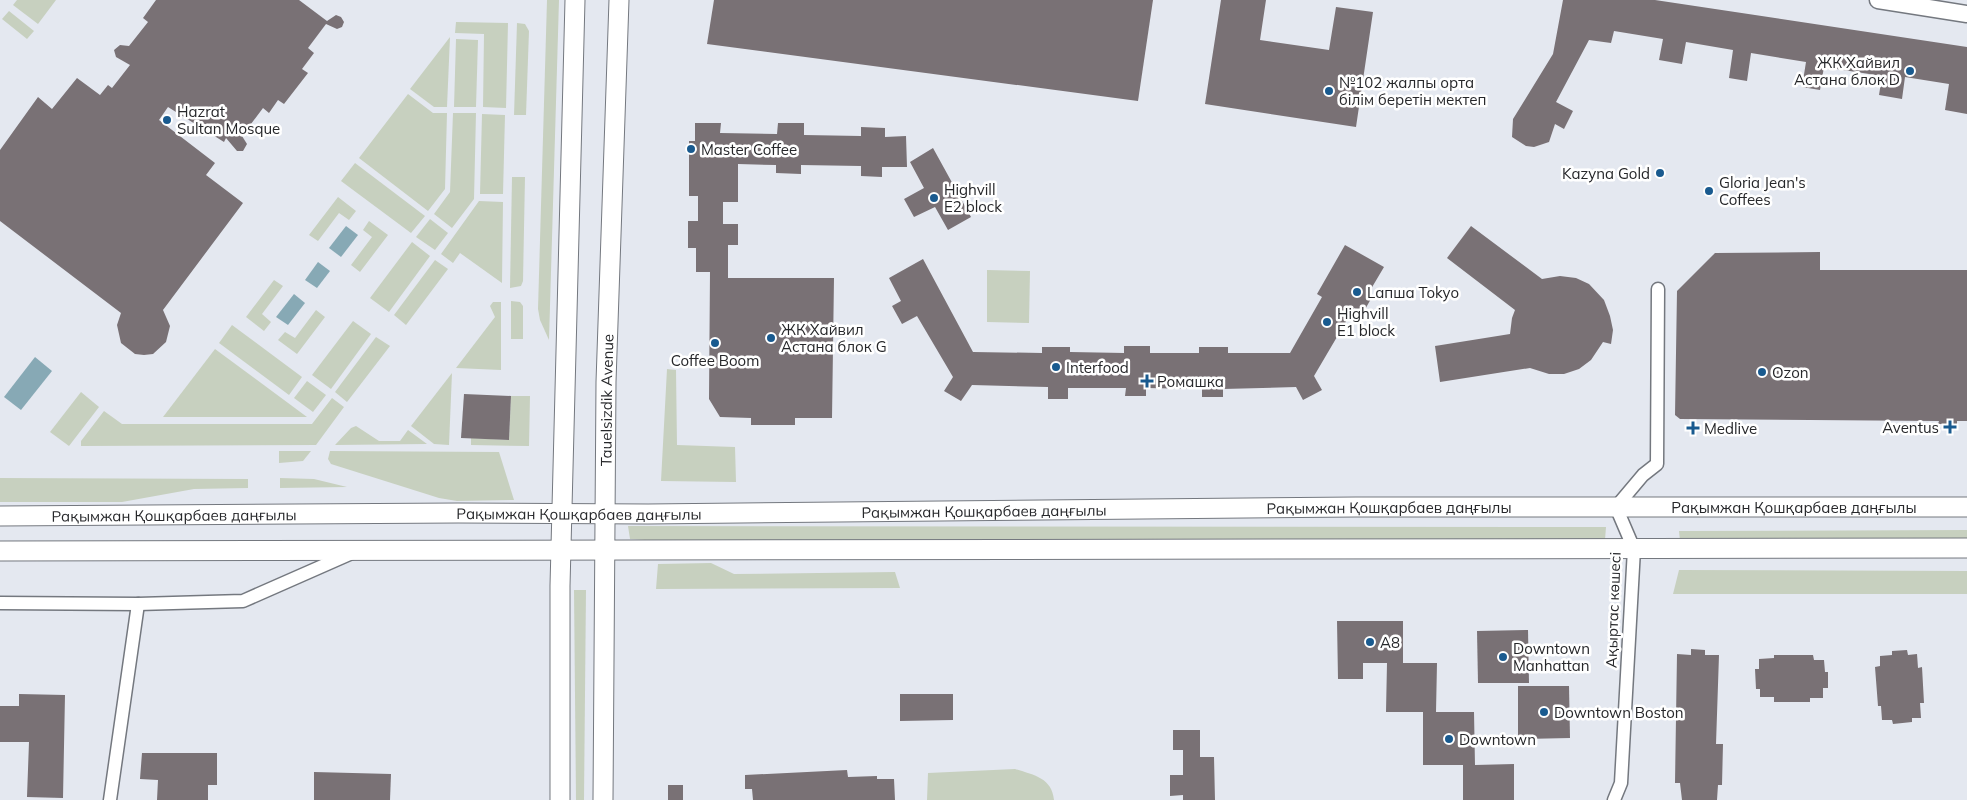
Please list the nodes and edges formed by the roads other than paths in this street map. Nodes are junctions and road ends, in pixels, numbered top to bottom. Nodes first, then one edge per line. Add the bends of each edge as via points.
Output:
1 (575, 0) edge
2 (619, 0) edge
3 (1878, 0) edge
4 (1967, 14) edge
5 (1658, 289) dead end
6 (1616, 507) junction
7 (1967, 507) edge
8 (562, 514) junction
9 (604, 514) junction
10 (0, 516) edge
11 (1634, 548) junction
12 (1967, 548) edge
13 (604, 550) junction
14 (0, 551) edge
15 (358, 551) junction
16 (561, 551) junction
17 (0, 603) edge
18 (138, 604) junction
19 (110, 800) edge
20 (560, 800) edge
21 (603, 800) edge
22 (1614, 800) edge

1 - 8 main road
2 - 9 main road, Tauelsizdik Avenue
3 - 4 street
5 - 6 street via 1656,464
6 - 7 main road, Рақымжан Қошқарбаев даңғылы
6 - 9 main road, Рақымжан Қошқарбаев даңғылы
6 - 11 street, Ақыртас көшесі
8 - 9 main road, Рақымжан Қошқарбаев даңғылы
8 - 10 main road, Рақымжан Қошқарбаев даңғылы
8 - 16 main road
9 - 13 main road, Tauelsizdik Avenue
11 - 12 main road
11 - 13 main road
11 - 22 street, Ақыртас көшесі via 1621,783
13 - 16 main road
13 - 21 main road, Tauelsizdik Avenue
14 - 15 main road
15 - 16 main road
15 - 18 street via 243,601
16 - 20 main road
17 - 18 street
18 - 19 street

